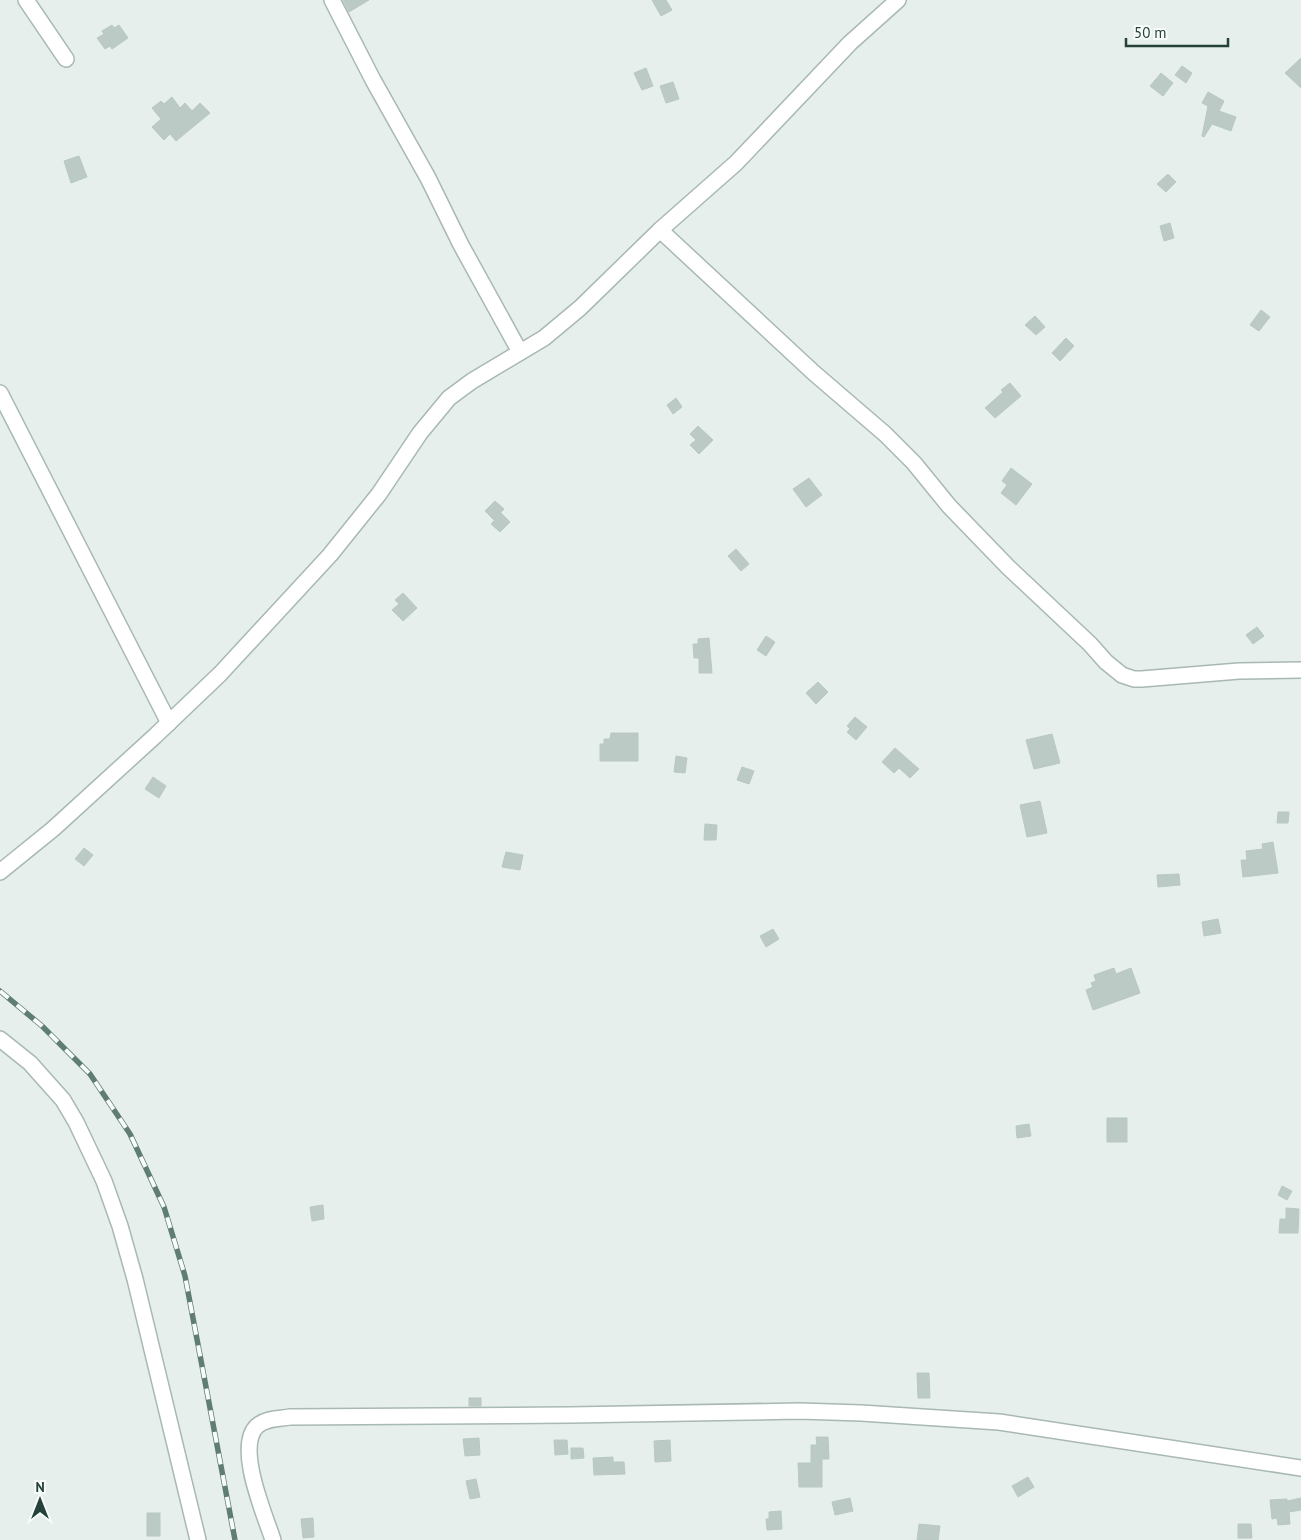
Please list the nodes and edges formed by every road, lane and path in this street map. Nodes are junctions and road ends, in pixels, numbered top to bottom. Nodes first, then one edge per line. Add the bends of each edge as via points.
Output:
1 (26, 0) edge
2 (332, 0) edge
3 (898, 0) edge
4 (66, 59) dead end
5 (660, 230) junction
6 (520, 352) junction
7 (0, 393) edge
8 (1301, 670) edge
9 (169, 723) junction
10 (0, 872) edge
11 (0, 1039) edge
12 (1301, 1468) edge
13 (198, 1540) edge
14 (274, 1540) edge

1 - 4 street
2 - 6 street via 428,178 460,245
3 - 5 street via 850,43 736,163
5 - 6 street via 580,308 544,338
5 - 8 street via 885,434 1008,567 1116,671 1142,679 1239,671
6 - 9 street via 449,398 330,555 220,674
7 - 9 street
9 - 10 street via 53,829
11 - 13 street via 30,1063 63,1100 104,1181 135,1279
12 - 14 street via 999,1422 861,1413 290,1417 258,1425 249,1440 253,1478

